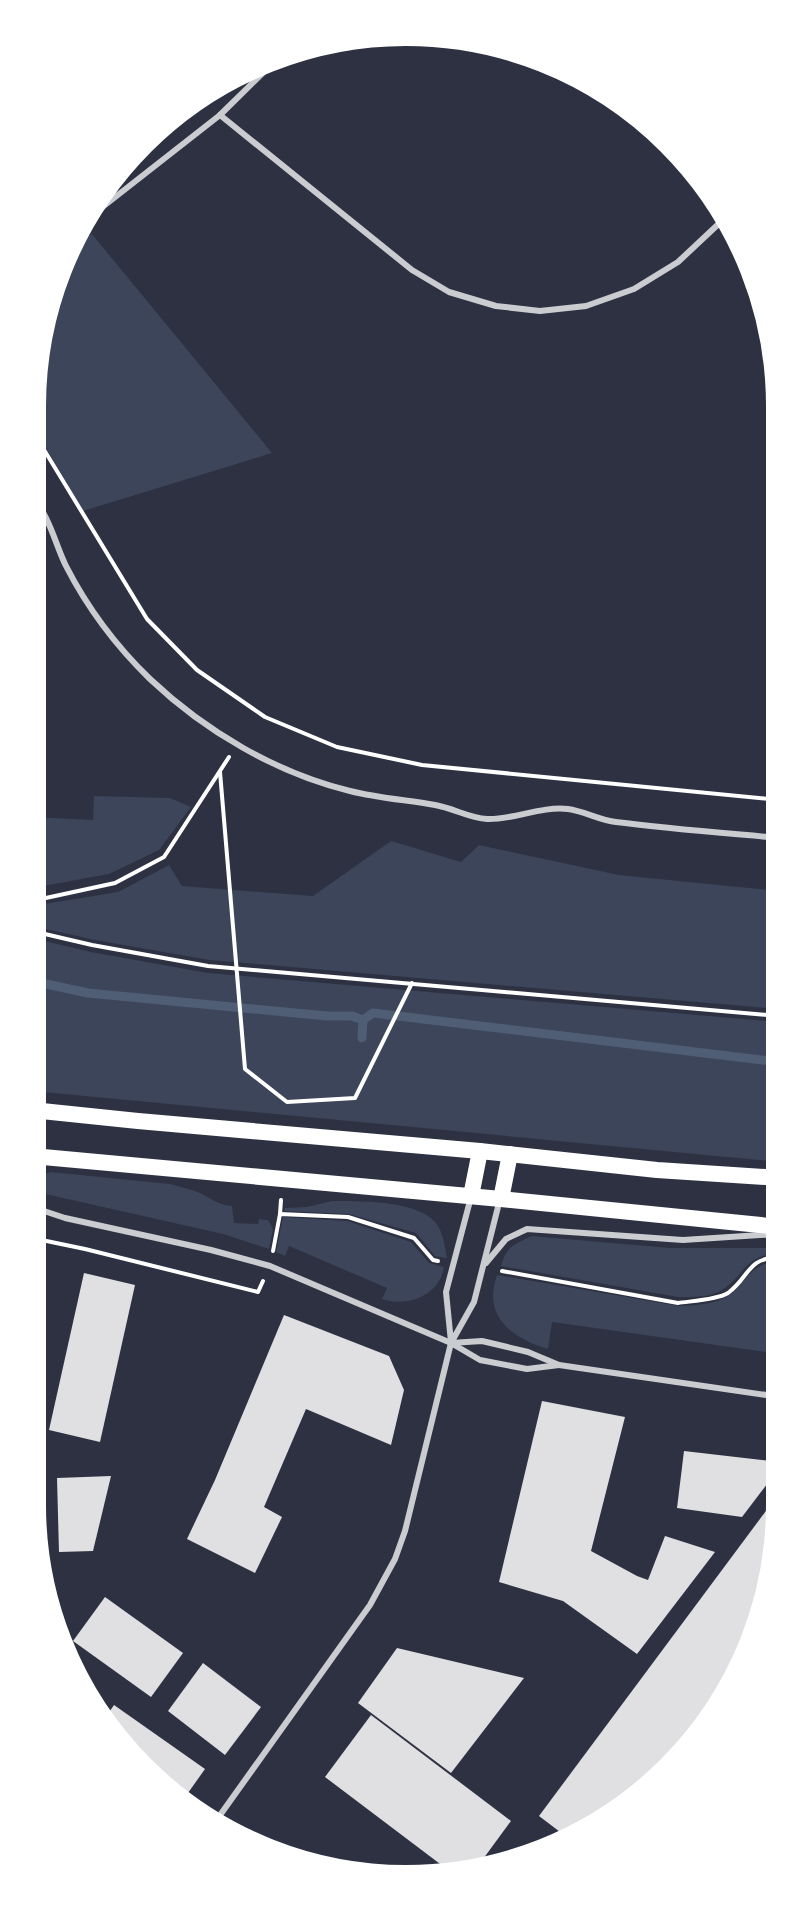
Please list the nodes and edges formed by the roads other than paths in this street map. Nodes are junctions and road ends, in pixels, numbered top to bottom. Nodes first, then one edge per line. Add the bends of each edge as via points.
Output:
1 (265, 71) edge
2 (220, 116) junction
3 (99, 210) edge
4 (720, 223) edge
5 (42, 513) edge
6 (770, 837) edge
7 (42, 1111) edge
8 (480, 1151) junction
9 (510, 1154) junction
10 (42, 1157) edge
11 (770, 1177) edge
12 (471, 1197) junction
13 (501, 1199) junction
14 (42, 1210) edge
15 (770, 1226) edge
16 (770, 1234) edge
17 (483, 1267) junction
18 (451, 1343) junction
19 (559, 1365) junction
20 (770, 1396) edge
21 (219, 1817) edge

1 - 2 street
2 - 3 street
2 - 4 street via 411,270 449,292 496,306 540,311 586,306 634,289 678,262
5 - 6 street via 90,606 149,678 237,744 289,770 322,784 439,806 478,818 566,809 615,822
7 - 8 highway
8 - 9 highway
8 - 12 highway
9 - 11 highway
9 - 13 highway
10 - 12 highway
12 - 13 highway
12 - 18 street via 446,1292
13 - 15 highway
13 - 17 street
14 - 18 street via 270,1266
16 - 17 street via 683,1240 527,1229 506,1239
17 - 18 street via 470,1312
18 - 19 street via 482,1341 528,1352
18 - 19 street via 480,1360 527,1369
18 - 21 street via 395,1559 380,1588
19 - 20 street

